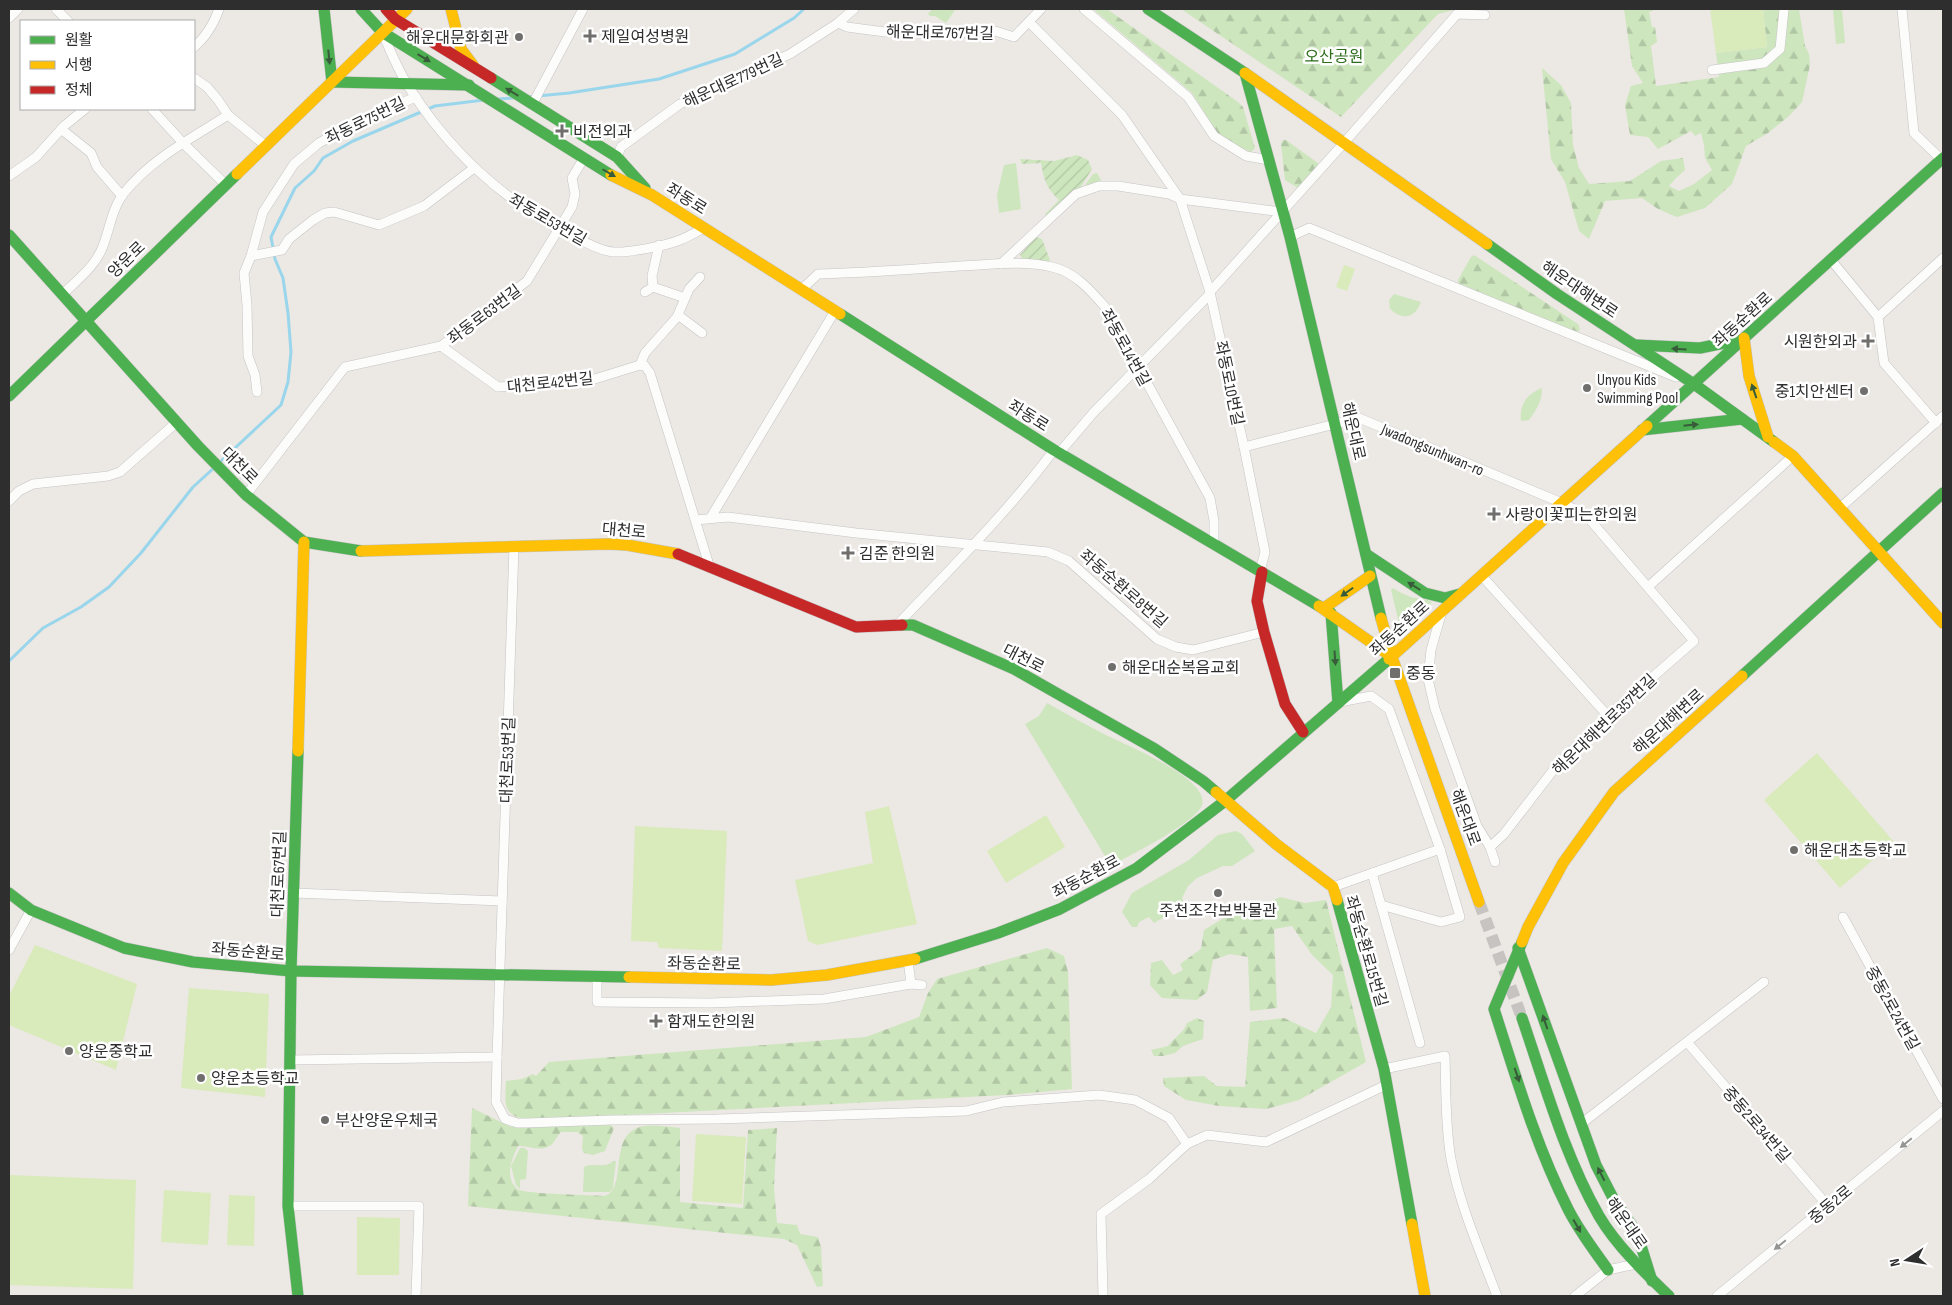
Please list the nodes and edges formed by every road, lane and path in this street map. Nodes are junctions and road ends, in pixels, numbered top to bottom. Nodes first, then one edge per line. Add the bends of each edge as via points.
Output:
1 (18, 9) edge
2 (56, 9) edge
3 (219, 9) edge
4 (324, 9) edge
5 (361, 9) edge
6 (386, 9) edge
7 (407, 9) edge
8 (451, 9) edge
9 (583, 9) edge
10 (854, 9) edge
11 (1041, 9) edge
12 (1084, 9) edge
13 (1148, 9) edge
14 (1784, 9) edge
15 (1902, 9) edge
16 (1484, 15) dead end
17 (9, 18) edge
18 (395, 19) junction
19 (67, 20) edge
20 (1029, 22) junction
21 (838, 23) junction
22 (382, 32) junction
23 (195, 47) edge
24 (1712, 70) dead end
25 (478, 71) junction
26 (1245, 74) junction
27 (195, 79) edge
28 (332, 82) junction
29 (406, 83) junction
30 (470, 86) junction
31 (416, 97) junction
32 (532, 105) junction
33 (84, 110) edge
34 (153, 110) edge
35 (228, 115) junction
36 (61, 129) junction
37 (185, 143) junction
38 (1344, 144) junction
39 (266, 146) junction
40 (584, 158) junction
41 (617, 158) junction
42 (1943, 159) edge
43 (1269, 160) junction
44 (474, 168) junction
45 (9, 176) edge
46 (226, 184) junction
47 (652, 195) junction
48 (122, 196) junction
49 (1180, 198) junction
50 (1282, 212) junction
51 (704, 228) junction
52 (559, 229) junction
53 (9, 235) edge
54 (1290, 237) junction
55 (659, 245) junction
56 (251, 256) junction
57 (1943, 258) edge
58 (1831, 260) junction
59 (1001, 264) junction
60 (700, 278) dead end
61 (653, 287) junction
62 (801, 290) junction
63 (644, 292) dead end
64 (1210, 293) junction
65 (62, 295) junction
66 (685, 298) junction
67 (835, 311) junction
68 (678, 315) junction
69 (1878, 316) junction
70 (86, 320) junction
71 (702, 333) dead end
72 (1744, 338) junction
73 (1634, 345) junction
74 (441, 346) junction
75 (640, 365) junction
76 (1138, 367) junction
77 (1694, 384) junction
78 (257, 392) dead end
79 (9, 396) edge
80 (1943, 416) edge
81 (1742, 419) junction
82 (177, 422) junction
83 (1936, 423) junction
84 (1336, 424) junction
85 (1642, 430) junction
86 (1768, 437) junction
87 (1244, 448) junction
88 (1057, 452) junction
89 (1794, 456) junction
90 (1943, 493) edge
91 (246, 495) junction
92 (9, 501) edge
93 (1562, 503) junction
94 (1841, 507) junction
95 (712, 517) junction
96 (696, 520) junction
97 (304, 542) junction
98 (974, 544) junction
99 (1214, 545) junction
100 (514, 546) junction
101 (1879, 551) junction
102 (1366, 554) junction
103 (709, 565) junction
104 (1261, 571) junction
105 (1482, 575) junction
106 (1370, 576) junction
107 (1649, 586) junction
108 (1460, 594) junction
109 (1327, 610) junction
110 (1443, 610) junction
111 (1943, 623) edge
112 (898, 625) junction
113 (1264, 632) junction
114 (1392, 657) junction
115 (1338, 703) junction
116 (1608, 716) junction
117 (1303, 732) junction
118 (1226, 801) junction
119 (1490, 847) junction
120 (1440, 849) junction
121 (1495, 862) dead end
122 (1372, 873) junction
123 (1333, 887) junction
124 (9, 893) edge
125 (294, 893) junction
126 (502, 901) junction
127 (1479, 902) tunnel mouth
128 (1381, 905) junction
129 (31, 910) junction
130 (1843, 917) dead end
131 (1518, 948) junction
132 (9, 950) edge
133 (908, 960) junction
134 (291, 971) junction
135 (499, 974) junction
136 (597, 977) junction
137 (1764, 982) dead end
138 (911, 984) junction
139 (922, 985) dead end
140 (1522, 1018) tunnel mouth
141 (1686, 1042) junction
142 (1420, 1043) dead end
143 (497, 1057) junction
144 (290, 1060) junction
145 (1384, 1069) junction
146 (1386, 1085) junction
147 (1943, 1099) edge
148 (1943, 1111) edge
149 (1581, 1124) junction
150 (1187, 1144) junction
151 (288, 1206) junction
152 (1828, 1206) junction
153 (1636, 1264) junction
154 (1608, 1270) junction
155 (1652, 1281) junction
156 (298, 1296) edge
157 (416, 1296) edge
158 (1103, 1296) edge
159 (1425, 1296) edge
160 (1497, 1296) edge
161 (1575, 1296) edge
162 (1668, 1296) edge
163 (1717, 1296) edge

1 - 17 street
2 - 19 street
3 - 23 street via 202,41
4 -> 28 main road
5 - 22 main road, 좌동로
6 - 18 main road, 좌동로
7 - 18 main road, 양운로
8 - 25 main road via 461,49
9 - 32 street
10 - 21 street, 해운대로779번길
11 - 20 street
12 - 43 street via 1188,96 1214,136 1246,156
13 - 26 main road
14 - 24 street via 1780,49 1764,63
15 - 42 street via 1914,134
16 - 38 street via 1457,14
18 - 22 main road, 양운로
18 - 25 main road, 좌동로
20 - 21 street, 해운대로767번길 via 1014,37 995,31 885,32
20 - 49 street, 좌동로10번길 via 1122,115
21 - 41 street, 해운대로779번길 via 775,62 680,104 622,147
22 - 28 main road, 양운로
22 - 29 street, 좌동로53번길
22 -> 30 main road, 좌동로
32 -> 25 main road, 좌동로
26 - 38 main road, 해운대해변로
26 - 43 main road, 해운대로
27 - 35 street via 218,100
28 - 29 main road
28 - 39 main road, 양운로
29 - 30 main road
29 - 31 street, 좌동로53번길
30 - 40 main road, 좌동로
31 - 44 street, 좌동로53번길
31 - 56 street, 좌동로75번길 via 363,119 319,143 294,164 263,212
32 - 41 main road, 좌동로
33 - 36 street
34 - 37 street
35 - 37 street
35 - 39 street
36 - 45 street via 36,157
36 - 48 street via 91,153 97,168
37 - 46 street
37 - 48 street via 153,164
38 - 50 street
38 - 73 main road, 해운대해변로
39 - 46 main road, 양운로
40 -> 47 main road, 좌동로
40 - 52 street, 좌동로63번길 via 572,178 575,194 572,207
41 - 47 main road, 좌동로
42 - 58 main road, 좌동순환로
43 - 50 main road, 해운대로
44 - 52 street, 좌동로53번길 via 506,195
44 - 56 street via 424,206 379,225 334,212 325,213 289,239 282,250
46 - 70 main road, 양운로
47 - 51 main road, 좌동로
48 - 65 street via 116,205 103,248 91,267
49 - 50 street
49 - 59 street via 1118,186 1099,186 1076,194
49 - 64 street, 좌동로10번길
50 - 54 main road, 해운대로
50 - 64 street
51 - 55 street, 좌동로53번길 via 680,240
51 - 62 main road, 좌동로
52 - 55 street, 좌동로53번길 via 611,252
52 - 74 street, 좌동로63번길 via 527,281
53 - 65 main road, 대천로
54 - 77 street via 1308,228
54 - 84 main road, 해운대로
55 - 61 street via 652,276
56 - 78 street, 좌동로75번길 via 244,281 248,356
57 - 69 street
58 - 69 street
58 - 72 main road, 좌동순환로
59 - 62 street, 좌동로14번길 via 818,274
59 - 76 street, 좌동로14번길 via 1053,267 1090,289 1106,308
60 - 66 street
61 - 63 street
61 - 66 street
62 - 67 main road, 좌동로
64 - 76 street
64 - 87 street, 좌동로10번길
65 - 70 main road, 대천로
66 - 68 street
67 - 88 main road, 좌동로
67 - 95 street
68 - 71 street
68 - 75 street via 645,353
69 - 83 street via 1884,363
70 - 79 main road, 양운로
70 - 82 main road, 대천로
72 -> 73 main road via 1692,350
72 - 77 main road, 좌동순환로
86 -> 72 main road via 1748,376
73 - 77 main road, 해운대해변로
74 - 75 street, 대천로42번길 via 498,388 585,382
74 - 91 street, 좌동로63번길 via 346,367
75 - 96 street via 646,366 650,374
76 - 88 street
76 - 99 street, 좌동로14번길 via 1210,498
77 - 81 main road, 해운대해변로
77 - 85 main road, 좌동순환로
80 - 83 street
85 -> 81 main road
81 - 86 main road, 해운대해변로
82 - 91 main road, 대천로
82 - 92 street via 120,472 33,484
83 - 94 street
84 - 87 street, Jwadongsunhwan-ro
84 - 93 street, Jwadongsunhwan-ro via 1359,418
84 - 102 main road, 해운대로
85 - 93 main road, 좌동순환로
86 - 89 main road, 해운대해변로
87 - 104 street, 좌동로10번길 via 1265,552
88 - 98 street
88 - 99 main road, 좌동로
89 - 94 main road, 해운대해변로
89 - 107 street
90 - 101 main road, 해운대해변로
91 - 97 main road, 대천로
93 - 105 main road, 좌동순환로
93 - 107 street via 1585,514
94 - 101 main road, 해운대해변로
95 - 96 street, 좌동순환로8번길
95 - 98 street, 좌동순환로8번길
96 - 103 street
97 - 100 main road, 대천로 via 364,552
97 - 125 main road, 대천로67번길
98 - 112 street
98 - 113 street, 좌동순환로8번길 via 1048,552 1069,560 1157,639 1176,648 1193,650
99 - 104 main road, 좌동로
100 - 103 main road, 대천로 via 627,545 682,555
100 - 126 street, 대천로53번길
101 - 111 main road, 해운대해변로
101 - 131 main road, 해운대해변로 via 1614,792 1563,863
102 - 106 main road, 해운대로
108 -> 102 main road via 1445,598 1425,593
103 - 112 main road, 대천로 via 856,627
104 - 109 main road, 좌동로
104 - 113 main road via 1257,601
105 - 108 main road, 좌동순환로
105 - 116 street
106 -> 109 main road
106 - 114 main road, 해운대로
107 - 116 street, 해운대해변로357번길 via 1694,641
108 - 110 main road, 좌동순환로
109 - 114 main road, 좌동로
109 -> 115 main road
110 - 114 main road, 좌동순환로
110 - 119 street via 1431,650 1428,679 1478,826
112 - 118 main road, 대천로 via 914,625 1014,669 1156,749
113 - 117 main road via 1285,704
114 - 115 main road, 좌동순환로
114 - 127 main road, 해운대로
115 - 117 main road, 좌동순환로
115 - 120 street via 1371,696 1390,709
116 - 119 street, 해운대해변로357번길 via 1558,764 1504,834
117 - 118 main road, 좌동순환로
118 - 123 main road, 좌동순환로15번길
118 - 133 main road, 좌동순환로 via 1137,868 1060,909 998,933
119 - 121 street
120 - 122 street
120 - 128 street via 1460,918 1441,922
122 - 123 street
122 - 128 street
123 - 145 main road, 좌동순환로15번길
124 - 129 main road, 좌동순환로
125 - 126 street
125 - 134 main road, 대천로67번길
126 - 135 street, 대천로53번길
128 - 142 street
129 - 132 street
129 - 134 main road, 좌동순환로 via 124,948 193,962
130 - 147 street, 중동2로24번길
149 -> 131 main road
131 -> 154 main road, 해운대해변로 via 1494,1009 1547,1163 1576,1226
133 - 136 main road, 좌동순환로 via 827,975 771,980
133 - 138 street
134 - 135 main road, 좌동순환로
134 - 144 main road, 대천로67번길
135 - 136 main road, 좌동순환로
135 - 143 street
136 - 138 street via 597,1002 824,999
137 - 141 street
138 - 139 street
140 - 153 main road, 해운대로 via 1568,1149 1600,1217
141 - 149 street
141 - 152 street, 중동2로34번길
143 - 144 street
143 - 150 street via 496,1102 505,1119 517,1123 966,1112 1003,1102 1099,1095 1136,1100 1169,1118
144 - 151 main road, 대천로67번길
145 - 146 main road, 좌동순환로15번길
145 - 160 street via 1445,1056 1451,1158 1466,1213
146 - 150 street via 1266,1142 1207,1135
146 - 159 main road, 좌동순환로15번길
148 -> 152 street, 중동2로
155 -> 149 main road via 1637,1233 1596,1165
150 - 158 street via 1150,1179 1101,1214
151 - 156 main road, 대천로67번길
151 - 157 street via 419,1206
152 -> 163 street, 중동2로
153 - 154 street
153 - 155 main road, 해운대로
154 - 161 street
155 - 162 main road, 해운대로

